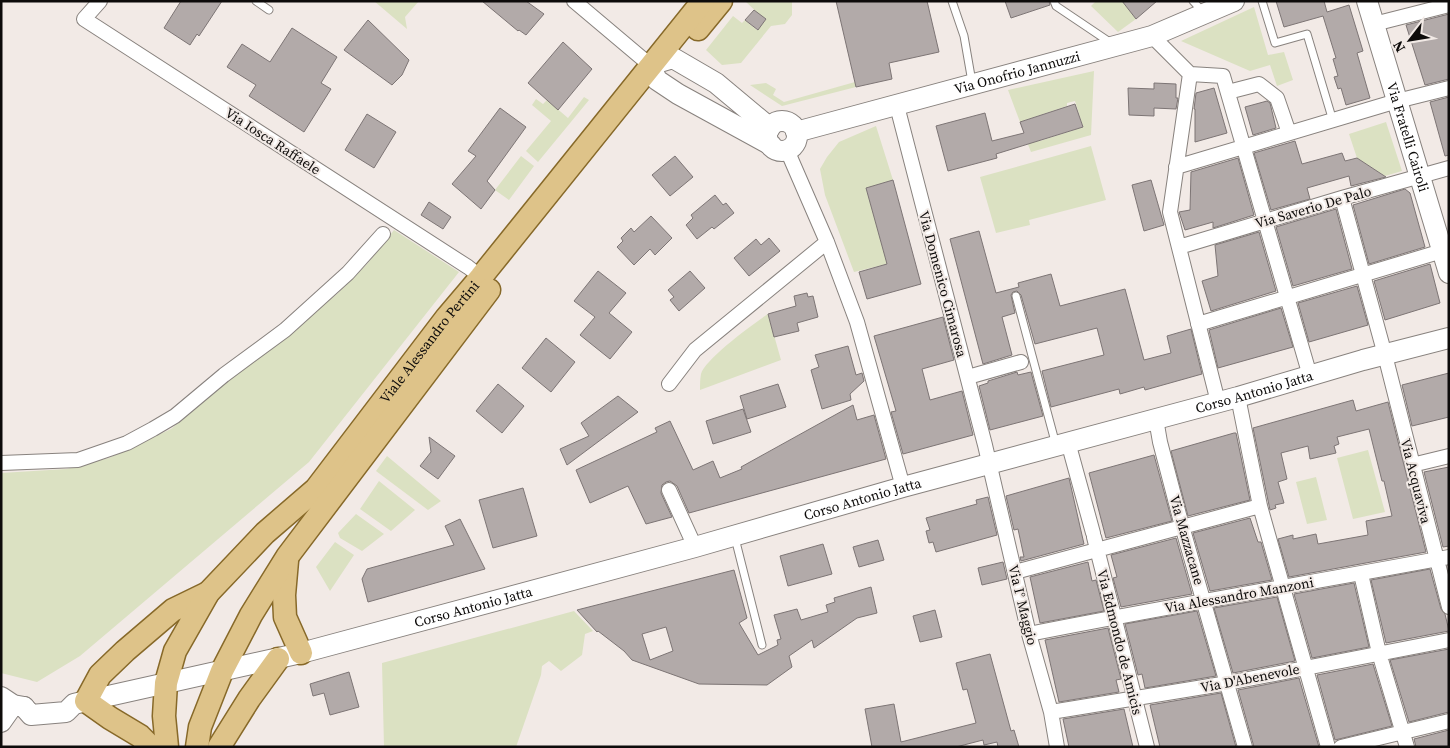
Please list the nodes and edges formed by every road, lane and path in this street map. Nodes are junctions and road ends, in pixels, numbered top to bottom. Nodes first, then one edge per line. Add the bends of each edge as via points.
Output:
1 (100, 1) edge
2 (256, 1) edge
3 (574, 1) edge
4 (702, 1) edge
5 (721, 1) edge
6 (952, 1) edge
7 (1054, 1) edge
8 (1234, 1) edge
9 (1262, 1) edge
10 (1367, 1) edge
11 (1449, 5) edge
12 (1199, 7) edge
13 (269, 10) dead end
14 (1374, 24) junction
15 (1152, 36) junction
16 (1116, 46) junction
17 (672, 58) junction
18 (653, 72) junction
19 (1190, 74) junction
20 (972, 85) junction
21 (1449, 88) edge
22 (1228, 92) junction
23 (1397, 102) junction
24 (897, 106) junction
25 (1333, 121) junction
26 (796, 132) junction
27 (1289, 133) junction
28 (776, 141) junction
29 (1244, 146) junction
30 (1176, 167) junction
31 (1449, 168) edge
32 (1419, 176) junction
33 (1342, 198) junction
34 (1265, 221) junction
35 (383, 234) dead end
36 (827, 242) junction
37 (1179, 247) junction
38 (1445, 250) edge
39 (1449, 273) edge
40 (1362, 275) junction
41 (480, 277) junction
42 (1016, 296) dead end
43 (1287, 297) junction
44 (1198, 324) junction
45 (1449, 338) edge
46 (1384, 355) junction
47 (1021, 362) dead end
48 (1310, 376) junction
49 (968, 377) junction
50 (668, 384) dead end
51 (1238, 397) junction
52 (1218, 402) junction
53 (1156, 419) junction
54 (1062, 444) junction
55 (1449, 456) edge
56 (1, 463) edge
57 (990, 463) junction
58 (1412, 465) junction
59 (904, 487) junction
60 (668, 490) dead end
61 (1260, 506) junction
62 (1182, 526) junction
63 (734, 535) junction
64 (1095, 540) junction
65 (695, 547) junction
66 (287, 557) junction
67 (1442, 558) edge
68 (1015, 572) junction
69 (1361, 574) junction
70 (1282, 587) junction
71 (208, 593) junction
72 (1204, 601) junction
73 (1449, 607) edge
74 (1113, 617) junction
75 (1029, 634) junction
76 (1449, 640) edge
77 (762, 644) dead end
78 (301, 653) junction
79 (1380, 653) junction
80 (278, 659) junction
81 (1307, 667) junction
82 (222, 671) junction
83 (1228, 683) junction
84 (166, 684) junction
85 (1134, 698) junction
86 (13, 703) edge
87 (80, 703) junction
88 (1051, 712) junction
89 (1449, 721) edge
90 (1, 722) edge
91 (1402, 733) junction
92 (151, 747) edge
93 (167, 747) edge
94 (197, 747) edge
95 (219, 747) edge
96 (1057, 747) edge
97 (1147, 747) edge
98 (1245, 747) edge
99 (1328, 747) edge
100 (1341, 747) edge
101 (1406, 747) edge

1 - 41 street, Via Iosca Raffaele via 84,19
2 - 13 lane
3 - 18 street
4 - 18 main road, Viale Alessandro Pertini
5 - 17 main road
6 - 20 lane via 964,36
7 - 16 lane via 1056,6
8 - 12 main road, Via Onofrio Jannuzzi
9 - 25 lane via 1275,43 1306,34
10 - 14 main road, Via Fratelli Cairoli
11 - 14 street
12 - 15 main road, Via Onofrio Jannuzzi
14 - 23 main road, Via Fratelli Cairoli
15 - 16 main road, Via Onofrio Jannuzzi
15 - 19 street
16 - 20 main road, Via Onofrio Jannuzzi
17 - 18 main road
17 - 28 main road via 716,83
18 - 28 main road via 678,94
18 - 41 main road, Viale Alessandro Pertini
18 - 66 main road, Viale Alessandro Pertini
19 - 22 street via 1223,76
19 - 30 street
20 - 24 main road, Via Onofrio Jannuzzi
21 - 23 street
22 - 27 street via 1259,84 1277,98
22 - 29 street
23 - 25 street
23 - 32 main road, Via Fratelli Cairoli
24 - 26 main road, Via Onofrio Jannuzzi
24 - 49 street, Via Domenico Cimarosa
25 - 27 street
26 - 28 main road via 796,141
26 - 28 main road via 791,124 782,121 773,124
27 - 29 street
28 - 36 street
29 - 30 street
29 - 34 street
30 - 37 street via 1170,212
31 - 32 street, Via Saverio De Palo
32 - 33 street, Via Saverio De Palo
32 - 38 main road, Via Fratelli Cairoli
33 - 34 street, Via Saverio De Palo
33 - 40 street, Via Acquaviva
34 - 37 street, Via Saverio De Palo
34 - 43 street
35 - 56 street via 348,273 285,330 153,430 78,460
36 - 50 street via 695,350
36 - 59 street via 857,322
37 - 44 street
38 - 39 main road, Via Fratelli Cairoli
38 - 40 street
40 - 43 street
40 - 46 street, Via Acquaviva
41 - 71 main road, Viale Alessandro Pertini via 316,489 266,533
42 - 54 lane
43 - 44 street
43 - 48 street
44 - 52 street
45 - 46 main road, Corso Antonio Jatta
46 - 48 main road, Corso Antonio Jatta
46 - 58 street, Via Acquaviva
47 - 49 street
48 - 51 main road, Corso Antonio Jatta
49 - 57 street, Via Domenico Cimarosa
51 - 52 main road, Corso Antonio Jatta
51 - 61 street
52 - 53 main road, Corso Antonio Jatta
53 - 54 main road, Corso Antonio Jatta
53 - 62 street, Via Mazzacane
54 - 57 main road, Corso Antonio Jatta
54 - 64 street, Via Edmondo de Amicis
55 - 58 street
57 - 59 main road, Corso Antonio Jatta
57 - 68 street, Via I° Maggio
58 - 67 street, Via Acquaviva
59 - 63 main road, Corso Antonio Jatta
60 - 65 street
61 - 62 street
61 - 70 street
62 - 64 street
62 - 72 street, Via Mazzacane
63 - 65 main road, Corso Antonio Jatta
63 - 77 lane
64 - 68 street
64 - 74 street, Via Edmondo de Amicis
65 - 78 main road, Corso Antonio Jatta
66 - 78 main road via 285,617
66 - 82 main road, Viale Alessandro Pertini via 251,615
67 - 69 street, Via Alessandro Manzoni
67 - 73 street, Via Acquaviva
68 - 75 street, Via I° Maggio
69 - 70 street, Via Alessandro Manzoni
69 - 79 street
70 - 72 street, Via Alessandro Manzoni
70 - 81 street
71 - 84 main road, Viale Alessandro Pertini via 175,651
71 - 87 main road via 173,610 125,651 100,675
72 - 74 street, Via Alessandro Manzoni
72 - 83 street, Via Mazzacane
74 - 75 street, Via Alessandro Manzoni
74 - 85 street, Via Edmondo de Amicis
75 - 88 street, Via I° Maggio
76 - 79 street, Via D'Abenevole
78 - 80 main road, Corso Antonio Jatta
79 - 81 street, Via D'Abenevole
79 - 91 street
80 - 82 main road
80 - 95 main road
81 - 83 street, Via D'Abenevole
81 - 99 street
82 - 84 main road
82 - 94 main road, Viale Alessandro Pertini via 200,727
83 - 85 street, Via D'Abenevole
83 - 98 street, Via Mazzacane
84 - 87 main road
84 - 93 main road, Viale Alessandro Pertini via 164,716
85 - 88 street, Via D'Abenevole
85 - 97 street, Via Edmondo de Amicis
86 - 87 main road via 31,714 66,712
86 - 90 main road
87 - 92 main road via 140,736
88 - 96 street, Via I° Maggio
89 - 91 street
91 - 100 street
91 - 101 street

